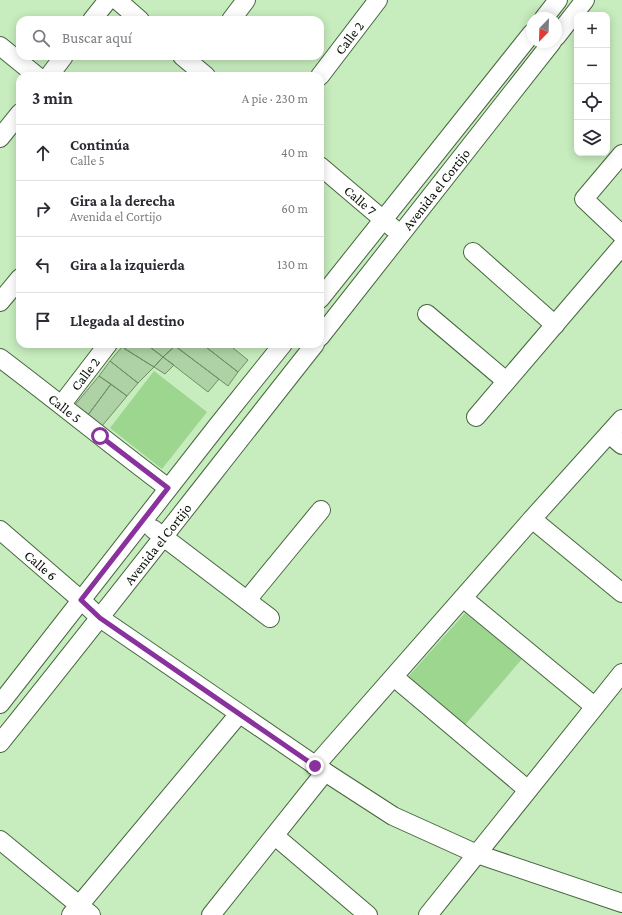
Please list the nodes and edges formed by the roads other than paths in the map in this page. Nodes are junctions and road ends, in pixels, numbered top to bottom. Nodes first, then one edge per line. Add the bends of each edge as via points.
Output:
1 (108, 0) edge
2 (117, 0) edge
3 (246, 0) edge
4 (378, 0) edge
5 (558, 0) edge
6 (585, 0) edge
7 (549, 12) edge
8 (95, 16) edge
9 (135, 16) edge
10 (234, 16) edge
11 (562, 29) edge
12 (526, 41) edge
13 (0, 46) edge
14 (547, 48) edge
15 (16, 59) edge
16 (17, 60) edge
17 (61, 60) edge
18 (32, 72) edge
19 (52, 72) edge
20 (323, 72) edge
21 (16, 117) edge
22 (2, 132) edge
23 (622, 154) edge
24 (324, 169) edge
25 (383, 220) junction
26 (401, 235) junction
27 (622, 235) edge
28 (622, 246) edge
29 (474, 252) dead end
30 (16, 283) edge
31 (324, 293) edge
32 (0, 302) edge
33 (427, 314) dead end
34 (555, 325) junction
35 (324, 332) edge
36 (105, 348) edge
37 (280, 348) edge
38 (312, 348) edge
39 (0, 358) edge
40 (506, 381) junction
41 (62, 404) junction
42 (476, 417) dead end
43 (622, 419) edge
44 (615, 439) edge
45 (168, 488) junction
46 (321, 510) dead end
47 (532, 519) junction
48 (143, 522) junction
49 (0, 530) edge
50 (163, 536) junction
51 (622, 593) edge
52 (463, 598) junction
53 (81, 600) junction
54 (248, 600) junction
55 (100, 618) junction
56 (270, 618) dead end
57 (622, 673) edge
58 (394, 677) junction
59 (0, 704) edge
60 (594, 706) junction
61 (239, 714) junction
62 (0, 743) edge
63 (320, 769) junction
64 (528, 790) junction
65 (275, 836) junction
66 (0, 840) edge
67 (476, 854) junction
68 (622, 902) edge
69 (80, 912) edge
70 (219, 912) edge
71 (368, 915) edge
72 (428, 915) edge

1 - 8 street
2 - 9 street
3 - 10 street
4 - 20 street, Calle 2
5 - 7 street
6 - 11 street
12 - 25 street, Avenida el Cortijo
13 - 15 street
14 - 26 street, Avenida el Cortijo
16 - 18 street
17 - 19 street
21 - 22 street
23 - 27 street via 584,199
24 - 25 street, Calle 7
25 - 26 street, Calle 7
25 - 31 street, Avenida el Cortijo
26 - 35 street, Avenida el Cortijo
28 - 34 street
29 - 34 street
30 - 32 street
33 - 40 street
34 - 40 street
36 - 41 street, Calle 2
37 - 45 street, Avenida el Cortijo
38 - 50 street, Avenida el Cortijo
39 - 41 street, Calle 5
40 - 42 street
41 - 45 street, Calle 5
43 - 44 street
44 - 47 street
45 - 48 street, Avenida el Cortijo
46 - 54 street
47 - 51 street
47 - 52 street
48 - 50 street
48 - 53 street, Avenida el Cortijo
49 - 53 street, Calle 6
50 - 54 street
50 - 55 street, Avenida el Cortijo
52 - 58 street
52 - 60 street
53 - 55 street, Calle 6
53 - 59 street, Avenida el Cortijo
54 - 56 street
55 - 61 street, Calle 6
55 - 62 street, Avenida el Cortijo
57 - 60 street
58 - 63 street
58 - 64 street
60 - 64 street
61 - 63 street, Calle 6
61 - 69 street
63 - 65 street
63 - 67 street, Calle 6 via 393,816
64 - 67 street
65 - 70 street
65 - 71 street
66 - 69 street
67 - 68 street, Calle 6
67 - 72 street

